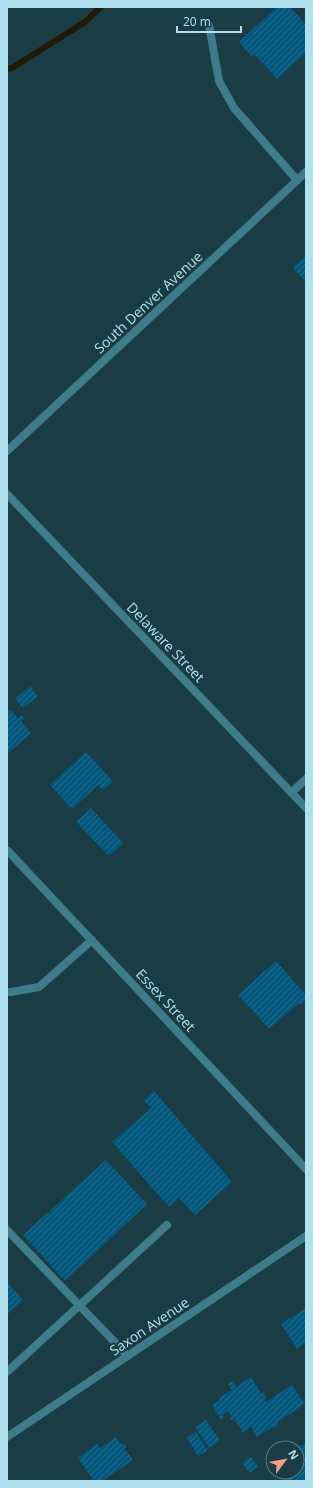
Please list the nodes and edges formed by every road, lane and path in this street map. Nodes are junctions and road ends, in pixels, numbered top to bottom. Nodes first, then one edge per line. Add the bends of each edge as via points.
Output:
1 (209, 25) dead end
2 (306, 172) edge
3 (297, 180) junction
4 (7, 451) edge
5 (7, 494) edge
6 (306, 779) edge
7 (292, 792) junction
8 (306, 808) edge
9 (7, 850) edge
10 (92, 940) junction
11 (7, 992) edge
12 (306, 1169) edge
13 (167, 1225) dead end
14 (7, 1230) edge
15 (306, 1236) edge
16 (80, 1306) junction
17 (128, 1356) junction
18 (7, 1372) edge
19 (7, 1437) edge

1 - 3 street via 219,81 234,108
2 - 3 street, South Denver Avenue
3 - 4 street, South Denver Avenue
5 - 7 street, Delaware Street
6 - 7 street
7 - 8 street, Delaware Street
9 - 10 street, Essex Street
10 - 11 street via 39,987
10 - 12 street, Essex Street
13 - 16 street
14 - 16 street
15 - 17 street, Saxon Avenue
16 - 17 street
16 - 18 street
17 - 19 street, Saxon Avenue

